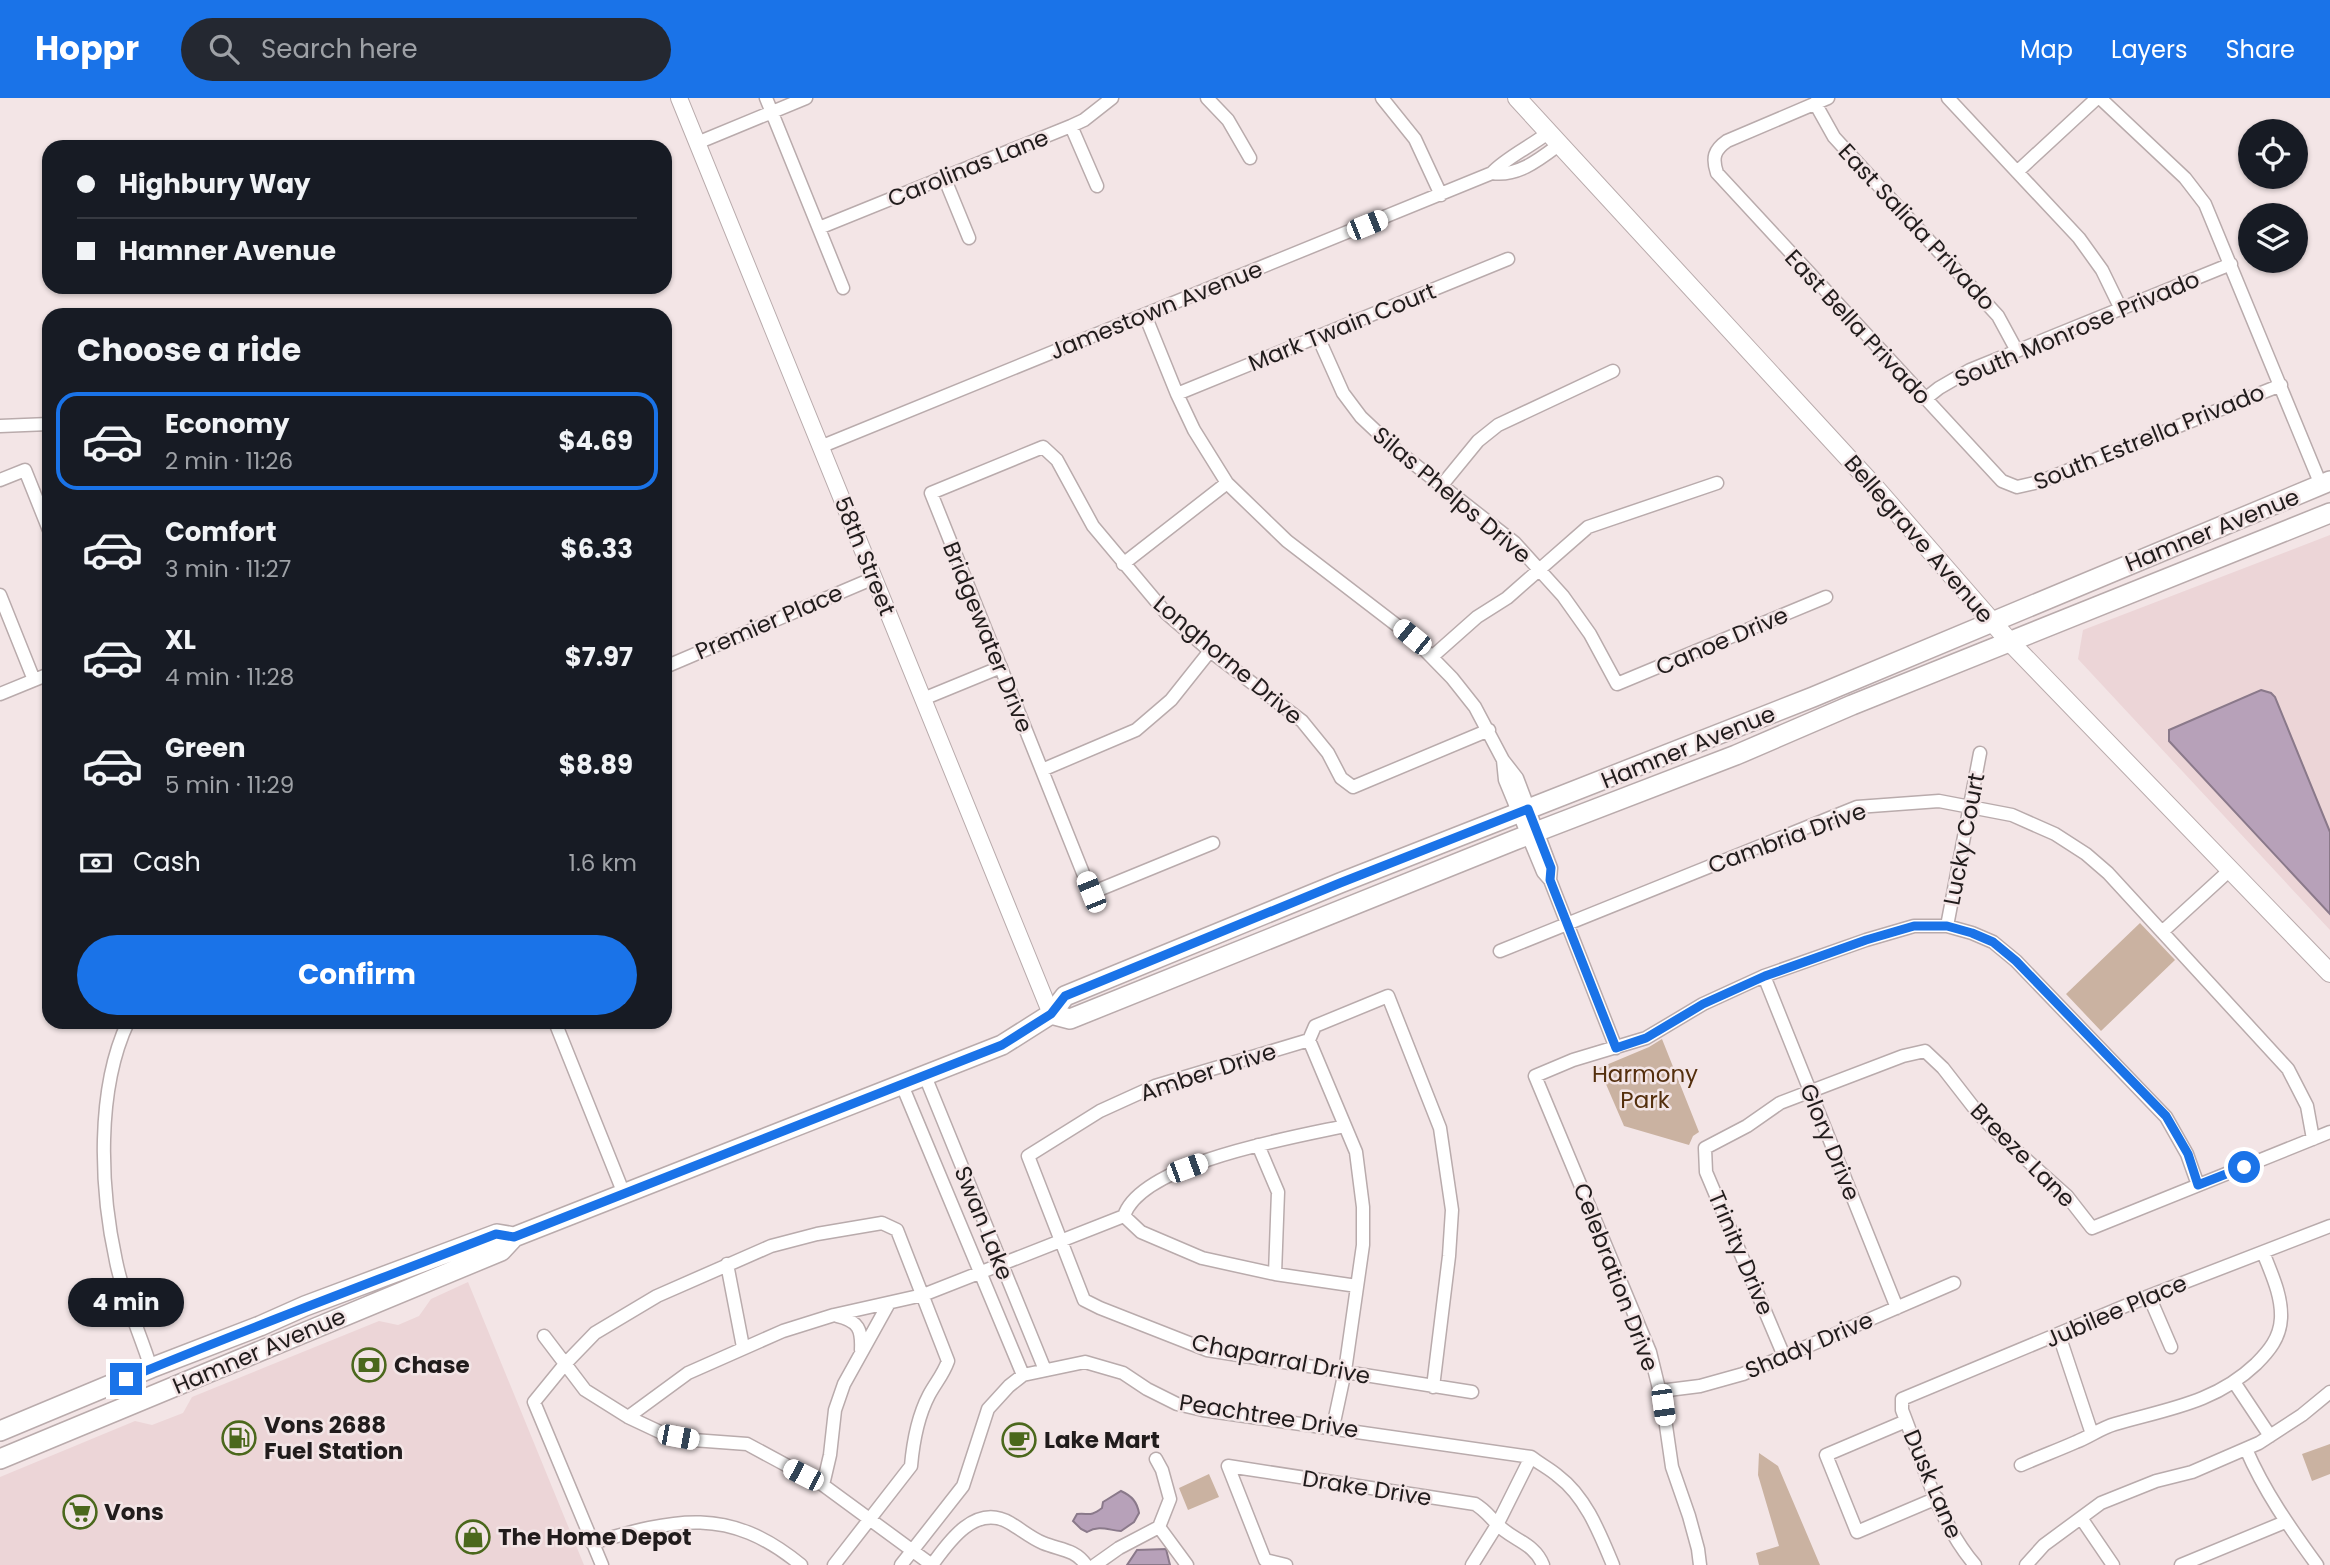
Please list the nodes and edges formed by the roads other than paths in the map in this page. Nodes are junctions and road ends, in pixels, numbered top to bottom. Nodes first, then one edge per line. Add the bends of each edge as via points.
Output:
1 (679, 98) edge
2 (766, 98) edge
3 (806, 98) edge
4 (1112, 98) edge
5 (1207, 98) edge
6 (1382, 98) edge
7 (1517, 98) edge
8 (1828, 98) edge
9 (1948, 98) edge
10 (2099, 98) edge
11 (1815, 103) junction
12 (772, 111) junction
13 (1071, 127) junction
14 (1555, 138) junction
15 (697, 143) junction
16 (1250, 158) dead end
17 (2017, 173) junction
18 (944, 177) junction
19 (1097, 186) dead end
20 (1441, 195) junction
21 (819, 228) junction
22 (970, 238) dead end
23 (1508, 260) dead end
24 (2231, 264) junction
25 (843, 288) dead end
26 (2121, 309) junction
27 (1145, 315) junction
28 (1318, 337) junction
29 (2017, 351) junction
30 (1613, 371) dead end
31 (2281, 386) junction
32 (1177, 394) junction
33 (1925, 399) junction
34 (42, 424) edge
35 (0, 426) edge
36 (820, 447) junction
37 (1043, 447) joint
38 (0, 480) edge
39 (1227, 483) junction
40 (1717, 483) dead end
41 (2325, 483) edge
42 (1442, 485) junction
43 (2017, 487) joint
44 (42, 512) edge
45 (2330, 513) edge
46 (1123, 564) junction
47 (1538, 569) junction
48 (874, 578) junction
49 (0, 595) edge
50 (1826, 597) dead end
51 (1991, 621) junction
52 (2009, 641) junction
53 (1210, 651) junction
54 (1433, 656) junction
55 (672, 664) edge
56 (1000, 667) junction
57 (42, 677) edge
58 (34, 680) junction
59 (1617, 684) joint
60 (0, 694) edge
61 (923, 699) junction
62 (1489, 730) junction
63 (1980, 753) dead end
64 (1042, 770) junction
65 (1969, 807) junction
66 (1524, 811) junction
67 (1533, 833) junction
68 (1213, 843) dead end
69 (2231, 869) junction
70 (1568, 923) junction
71 (1947, 926) junction
72 (2162, 932) junction
73 (1500, 951) dead end
74 (2330, 973) edge
75 (1765, 976) junction
76 (1051, 1014) junction
77 (125, 1029) edge
78 (558, 1029) edge
79 (1309, 1040) junction
80 (1616, 1048) junction
81 (925, 1076) junction
82 (902, 1085) junction
83 (1809, 1091) junction
84 (1345, 1125) junction
85 (2330, 1132) edge
86 (2313, 1139) junction
87 (1258, 1145) junction
88 (1028, 1156) joint
89 (2198, 1185) junction
90 (624, 1194) junction
91 (1124, 1216) junction
92 (2330, 1226) edge
93 (514, 1237) junction
94 (480, 1241) junction
95 (1061, 1241) junction
96 (2263, 1252) junction
97 (727, 1264) junction
98 (1001, 1265) junction
99 (981, 1272) junction
100 (1275, 1274) junction
101 (1954, 1283) dead end
102 (1357, 1286) junction
103 (397, 1293) junction
104 (923, 1295) junction
105 (2149, 1296) junction
106 (889, 1303) junction
107 (1897, 1308) junction
108 (834, 1315) junction
109 (2059, 1335) junction
110 (544, 1336) dead end
111 (743, 1347) junction
112 (2171, 1347) dead end
113 (860, 1353) junction
114 (1784, 1356) junction
115 (565, 1364) junction
116 (151, 1368) junction
117 (1045, 1370) junction
118 (1345, 1371) junction
119 (1023, 1376) junction
120 (2234, 1382) junction
121 (1433, 1387) junction
122 (1660, 1391) junction
123 (1472, 1392) dead end
124 (2330, 1392) edge
125 (1902, 1399) joint
126 (628, 1417) junction
127 (1906, 1421) junction
128 (1333, 1427) junction
129 (0, 1431) edge
130 (2092, 1434) junction
131 (2270, 1436) junction
132 (2246, 1449) junction
133 (1531, 1457) junction
134 (0, 1459) edge
135 (1156, 1459) dead end
136 (2021, 1465) dead end
137 (822, 1485) junction
138 (1937, 1498) junction
139 (2081, 1518) junction
140 (869, 1519) junction
141 (2286, 1522) junction
142 (1497, 1524) junction
143 (1159, 1527) junction
144 (592, 1543) junction
145 (912, 1551) junction
146 (602, 1565) edge
147 (801, 1565) edge
148 (834, 1565) edge
149 (901, 1565) edge
150 (932, 1565) edge
151 (1086, 1565) edge
152 (1095, 1565) edge
153 (1187, 1565) edge
154 (1286, 1565) edge
155 (1472, 1565) edge
156 (1543, 1565) edge
157 (1613, 1565) edge
158 (1700, 1565) edge
159 (1975, 1565) edge
160 (2026, 1565) edge
161 (2113, 1565) edge
162 (2181, 1565) edge
163 (2318, 1565) edge

1 - 15 street, 58th Street
2 - 12 street
3 - 12 street
4 - 13 street, Carolinas Lane
5 - 16 street via 1228,120
6 - 20 street via 1415,139
7 - 14 main road, Bellegrave Avenue
8 - 11 street
9 - 17 street
10 - 17 street
10 - 24 street via 2192,185 2211,215
11 - 29 street, East Salida Privado via 1834,137 1998,316
11 - 33 street, East Bella Privado via 1733,137 1714,156 1715,167
12 - 15 street
12 - 21 street
13 - 18 street, Carolinas Lane
13 - 19 street
14 - 20 street, Jamestown Avenue
14 - 51 main road, Bellegrave Avenue via 1873,485
15 - 36 street, 58th Street
17 - 26 street via 2091,254
18 - 21 street, Carolinas Lane
18 - 22 street
20 - 27 street, Jamestown Avenue
21 - 25 street
23 - 28 street, Mark Twain Court
24 - 26 street, South Monrose Privado
24 - 31 street
26 - 29 street, South Monrose Privado
27 - 32 street
27 - 36 street, Jamestown Avenue
28 - 32 street, Mark Twain Court
28 - 42 street, Silas Phelps Drive via 1343,393 1361,417
29 - 33 street, South Monrose Privado via 1954,378
30 - 42 street via 1497,425
31 - 41 street
31 - 43 street, South Estrella Privado
32 - 39 street
33 - 43 street, East Bella Privado via 1997,477
34 - 35 street
36 - 48 street, 58th Street
37 - 46 street, Longhorne Drive via 1057,460 1093,526
37 - 56 street, Bridgewater Drive via 931,493
38 - 44 street via 25,470
39 - 46 street
39 - 54 street via 1287,541
40 - 47 street via 1588,527
41 - 51 main road, Hamner Avenue
42 - 47 street, Silas Phelps Drive via 1516,543
45 - 52 main road, Hamner Avenue
46 - 53 street, Longhorne Drive via 1166,613
47 - 54 street
47 - 59 street, Silas Phelps Drive via 1590,634
48 - 55 street, Premier Place
48 - 61 street, 58th Street
49 - 58 street
50 - 59 street, Canoe Drive
51 - 52 main road, Bellegrave Avenue
51 - 66 main road, Hamner Avenue
52 - 67 main road, Hamner Avenue via 1736,755
52 - 69 main road, Bellegrave Avenue
53 - 62 street, Longhorne Drive via 1302,721 1341,778 1353,787
53 - 64 street via 1171,700 1136,730
54 - 62 street
56 - 61 street
56 - 64 street, Bridgewater Drive
57 - 58 street
58 - 60 street
61 - 76 street, 58th Street
62 - 66 street via 1517,778
63 - 65 street, Lucky Court
64 - 68 street, Bridgewater Drive via 1091,892
65 - 70 street, Cambria Drive via 1939,801 1857,807
65 - 71 street, Lucky Court
65 - 72 street, Cambria Drive via 2012,815 2086,854
66 - 67 street
66 - 76 main road, Hamner Avenue via 1065,996
67 - 70 street via 1543,872
67 - 76 main road, Hamner Avenue via 1070,1019
69 - 72 street
69 - 74 main road, Bellegrave Avenue
70 - 73 street, Cambria Drive
70 - 80 street
71 - 75 street via 1914,926
71 - 89 street via 1993,942 2016,961 2166,1116 2188,1154
72 - 86 street, Cambria Drive via 2288,1069 2307,1106
75 - 80 street via 1703,1004 1646,1038
75 - 83 street, Glory Drive
76 - 81 main road, Hamner Avenue via 1002,1045
77 - 116 street via 106,1102 103,1167 116,1262
78 - 90 street
79 - 84 street
79 - 88 street, Amber Drive via 1155,1086 1100,1111
79 - 121 street, Amber Drive via 1315,1026 1388,996 1440,1128 1452,1210
80 - 122 street, Celebration Drive via 1535,1076 1650,1352
81 - 82 main road, Hamner Avenue
81 - 98 street, Swan Lake
82 - 90 main road, Hamner Avenue
82 - 99 street, Swan Lake
83 - 89 street, Breeze Lane via 1925,1051 1978,1113 2067,1196 2092,1228
83 - 107 street, Glory Drive
83 - 114 street, Trinity Drive via 1780,1103 1706,1148 1706,1172
84 - 87 street
84 - 102 street via 1356,1152 1363,1207
85 - 86 street
86 - 89 street
87 - 91 street via 1164,1177 1128,1203
87 - 100 street via 1278,1192
88 - 95 street, Chaparral Drive
90 - 93 main road, Hamner Avenue
91 - 95 street
91 - 100 street via 1141,1232 1202,1258
92 - 96 street, Jubilee Place
93 - 94 main road, Hamner Avenue via 496,1234
93 - 103 main road, Hamner Avenue via 500,1251
94 - 103 main road via 467,1255 406,1279
94 - 116 main road, Hamner Avenue
95 - 98 street
95 - 118 street, Chaparral Drive via 1084,1300 1100,1308 1208,1350
96 - 105 street, Jubilee Place
96 - 120 street via 2280,1303 2278,1334 2269,1352
97 - 104 street via 771,1246 882,1223 897,1230
97 - 111 street
97 - 115 street via 657,1296 596,1333
98 - 99 street
98 - 117 street, Swan Lake
99 - 104 street
99 - 119 street, Swan Lake
100 - 102 street
101 - 107 street, Shady Drive
102 - 118 street
103 - 134 main road, Hamner Avenue
104 - 106 street
104 - 140 street via 948,1361 919,1421 911,1466
105 - 109 street, Jubilee Place
105 - 112 street
106 - 108 street
106 - 113 street
107 - 114 street, Shady Drive
108 - 111 street
108 - 113 street via 854,1323 862,1335
109 - 125 street, Jubilee Place
109 - 130 street
110 - 115 street
111 - 126 street via 688,1373
113 - 137 street via 835,1410
114 - 122 street, Shady Drive via 1743,1374
115 - 126 street via 584,1390
115 - 144 street via 534,1402
116 - 129 main road, Hamner Avenue
117 - 119 street, Peachtree Drive
117 - 128 street, Peachtree Drive via 1085,1362 1123,1373 1177,1404
118 - 121 street, Chaparral Drive
118 - 128 street
119 - 145 street, Peachtree Drive via 988,1409 963,1486
120 - 130 street via 2172,1410
120 - 131 street
121 - 123 street, Chaparral Drive
122 - 158 street, Celebration Drive via 1672,1467
124 - 131 street
125 - 127 street, Dusk Lane
126 - 137 street via 662,1433 747,1444
127 - 138 street, Dusk Lane
127 - 138 street via 1826,1455 1857,1532
128 - 133 street, Peachtree Drive
130 - 136 street
131 - 132 street
132 - 139 street via 2127,1492
132 - 141 street
133 - 142 street
133 - 157 street, Peachtree Drive via 1560,1477 1580,1500
135 - 143 street via 1170,1499
137 - 140 street
138 - 159 street, Dusk Lane via 1953,1537
139 - 160 street via 2044,1545
139 - 161 street
140 - 145 street
140 - 148 street
141 - 162 street
141 - 163 street
142 - 154 street, Drake Drive via 1475,1504 1228,1466 1265,1560
142 - 155 street
142 - 156 street, Drake Drive via 1529,1545
143 - 152 street
143 - 153 street
144 - 146 street
144 - 147 street via 651,1526 683,1521 712,1524 739,1528
145 - 149 street, Peachtree Drive
145 - 150 street
150 - 151 street via 965,1525 997,1518 1080,1556

